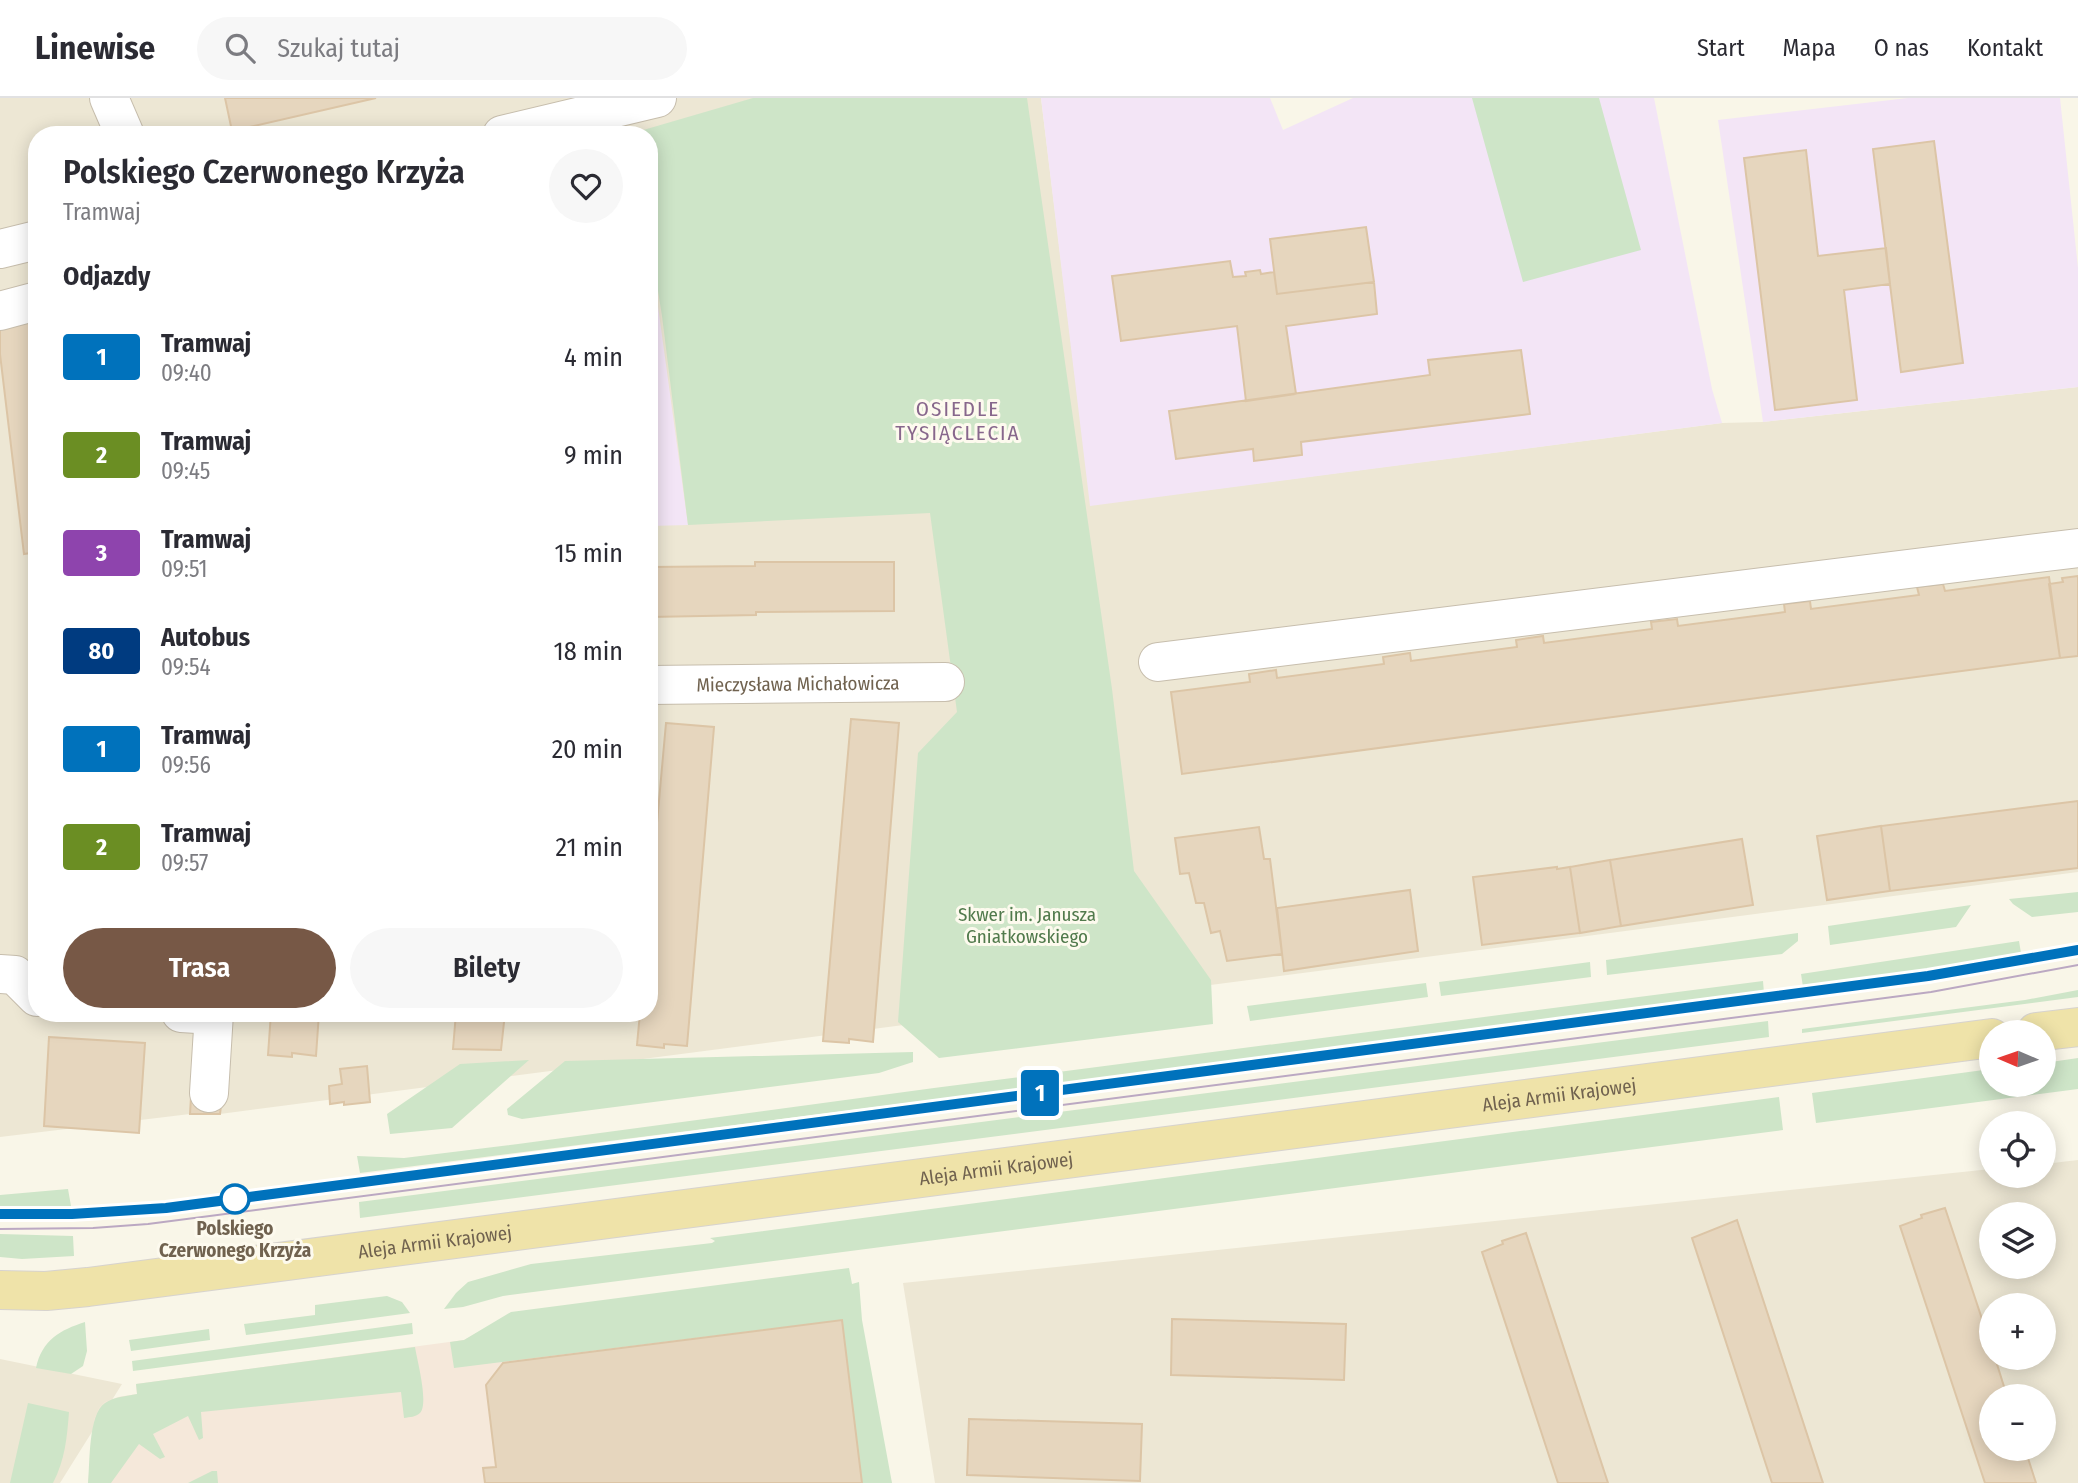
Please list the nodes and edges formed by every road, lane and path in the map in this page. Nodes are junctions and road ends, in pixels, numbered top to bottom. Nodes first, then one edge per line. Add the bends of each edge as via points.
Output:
1 (109, 98) edge
2 (657, 98) edge
3 (121, 126) edge
4 (540, 126) edge
5 (28, 242) edge
6 (0, 249) edge
7 (28, 303) edge
8 (0, 311) edge
9 (2078, 548) edge
10 (1158, 662) dead end
11 (945, 682) dead end
12 (658, 685) edge
13 (0, 975) edge
14 (28, 988) edge
15 (204, 1022) edge
16 (2078, 1027) edge
17 (2056, 1030) edge
18 (1979, 1040) edge
19 (209, 1093) dead end
20 (0, 1290) edge

1 - 3 street
2 - 4 street
5 - 6 street
7 - 8 street
9 - 10 street
11 - 12 street, Mieczysława Michałowicza
13 - 14 street via 15,975
15 - 19 street
16 - 17 main road
18 - 20 main road, Aleja Armii Krajowej via 88,1287

